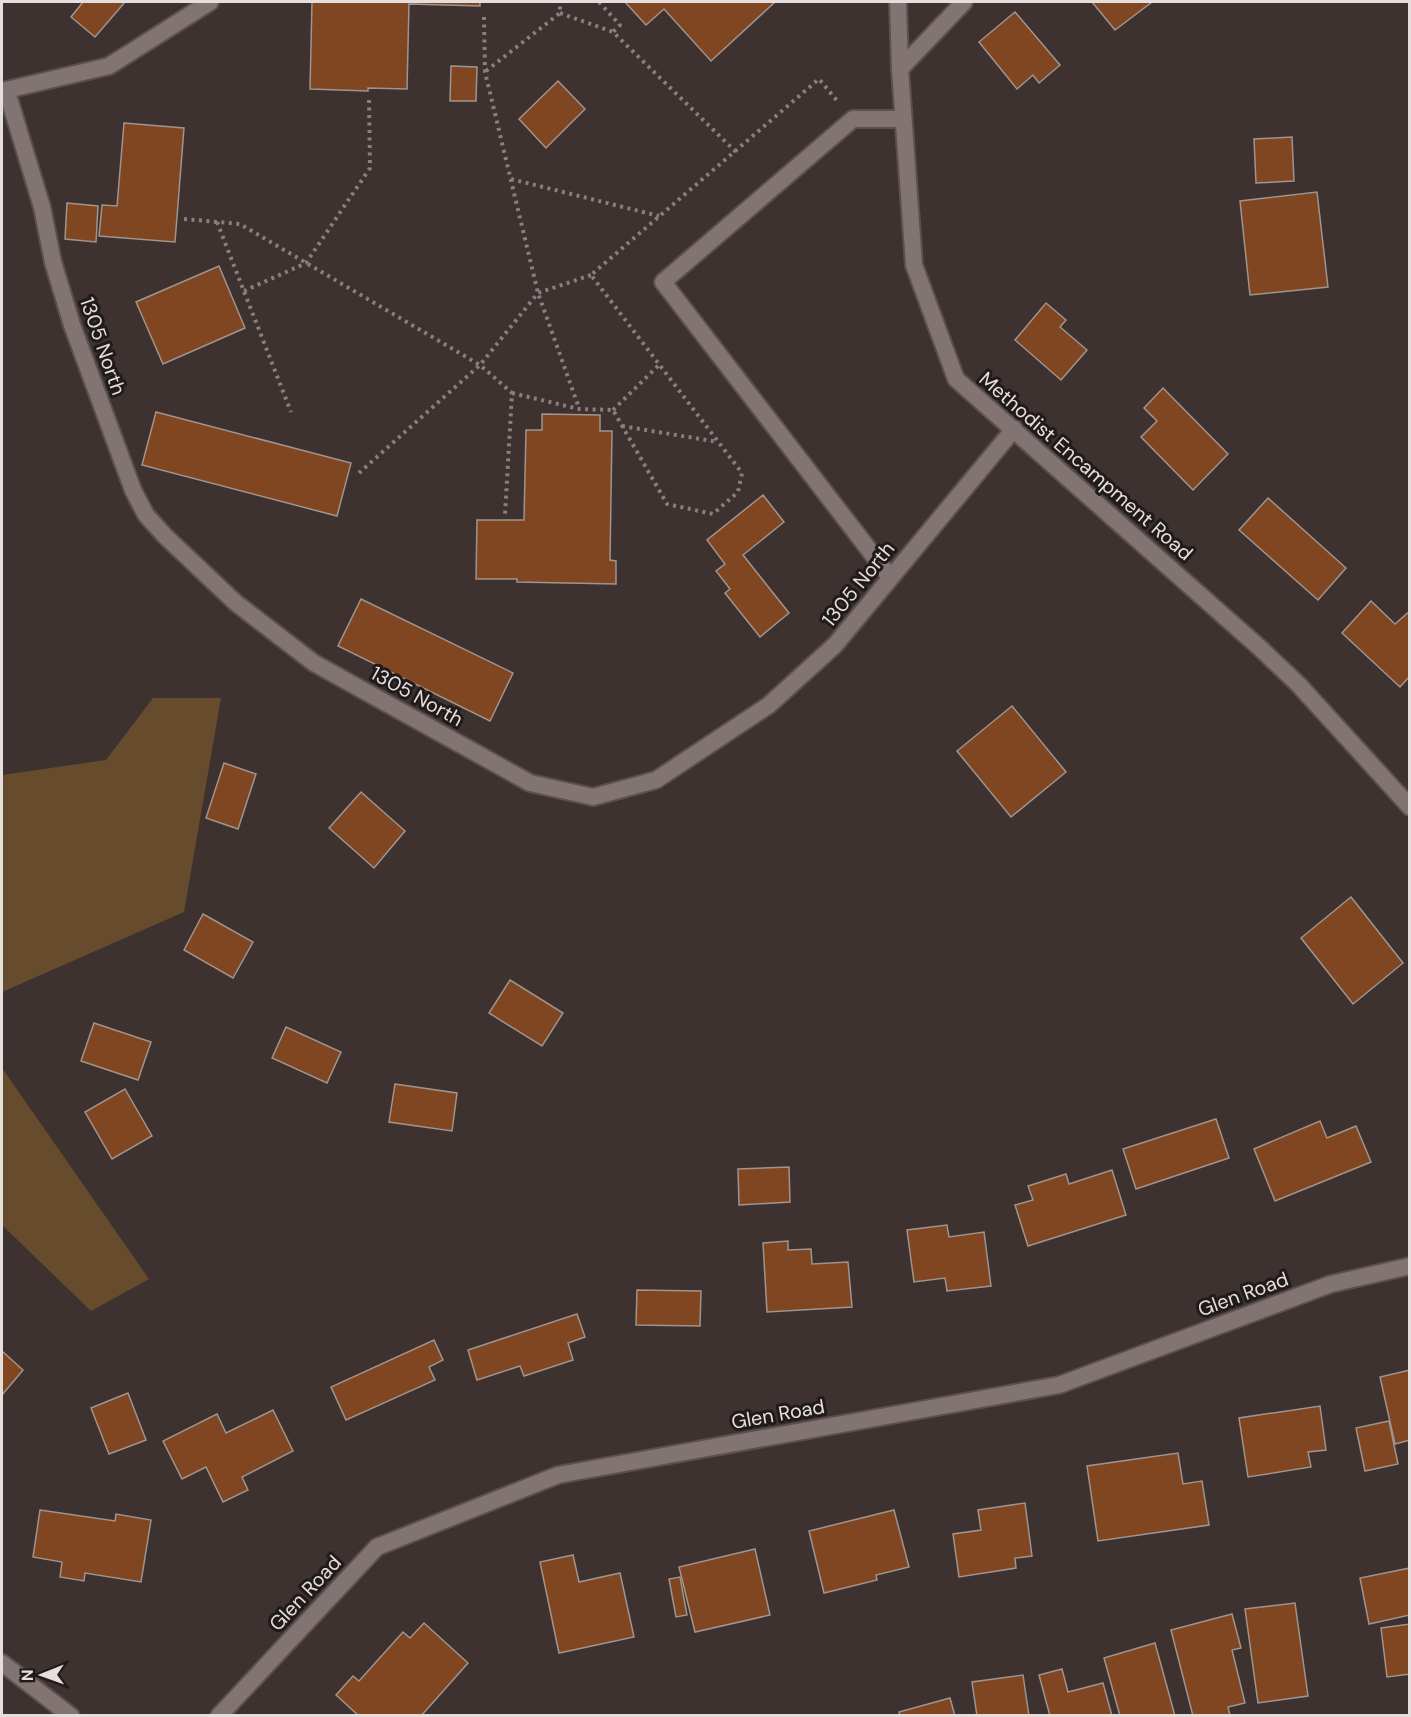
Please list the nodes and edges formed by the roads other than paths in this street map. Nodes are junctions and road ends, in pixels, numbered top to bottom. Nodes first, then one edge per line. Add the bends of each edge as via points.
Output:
1 (210, 2) edge
2 (898, 2) edge
3 (964, 2) edge
4 (900, 69) junction
5 (4, 92) edge
6 (903, 120) junction
7 (1014, 429) junction
8 (891, 577) junction
9 (1410, 807) edge
10 (1410, 1266) edge
11 (2, 1663) edge
12 (71, 1716) edge
13 (219, 1716) edge

1 - 5 street via 109,66
2 - 4 street, Methodist Encampment Road
3 - 4 street
4 - 6 street, Methodist Encampment Road
5 - 8 street, 1305 North via 42,207 72,325 133,490 146,515 236,603 314,663 530,783 593,796 656,780 768,705 836,645
6 - 7 street, Methodist Encampment Road via 917,275 956,379
6 - 8 street via 853,120 663,282
7 - 8 street, 1305 North
7 - 9 street, Methodist Encampment Road via 1299,685
10 - 13 street, Glen Road via 1331,1284 1059,1385 558,1475 377,1547
11 - 12 street

